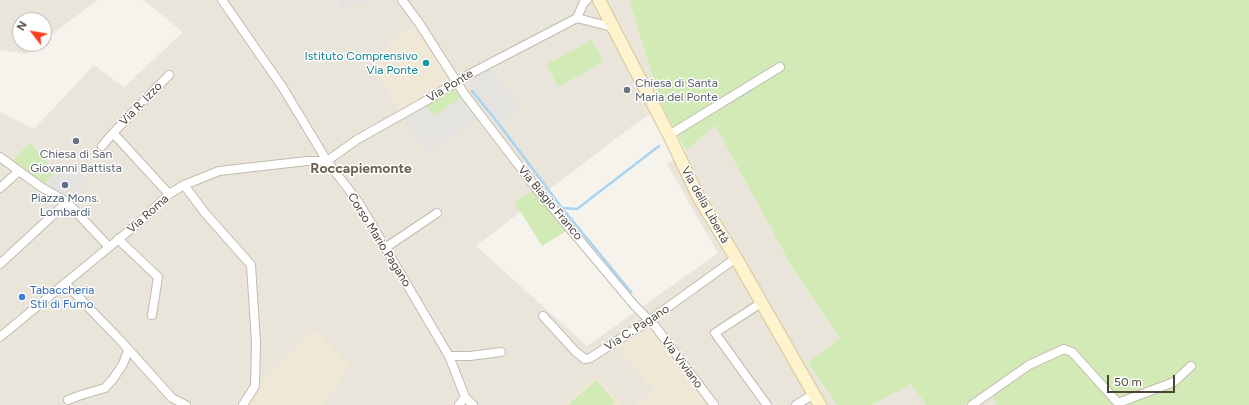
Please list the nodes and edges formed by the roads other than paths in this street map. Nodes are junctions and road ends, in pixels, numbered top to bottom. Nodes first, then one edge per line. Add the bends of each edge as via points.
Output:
1 (222, 0) edge
2 (402, 0) edge
3 (587, 0) edge
4 (599, 0) edge
5 (606, 14) junction
6 (577, 18) junction
7 (594, 22) junction
8 (612, 27) junction
9 (780, 67) dead end
10 (169, 75) dead end
11 (457, 81) junction
12 (113, 133) junction
13 (669, 135) junction
14 (102, 146) dead end
15 (0, 157) edge
16 (327, 161) junction
17 (19, 171) junction
18 (184, 185) junction
19 (0, 188) edge
20 (169, 194) junction
21 (67, 202) junction
22 (437, 212) dead end
23 (118, 239) junction
24 (109, 247) junction
25 (385, 248) junction
26 (736, 258) junction
27 (0, 264) edge
28 (65, 283) junction
29 (761, 303) junction
30 (152, 315) dead end
31 (543, 316) dead end
32 (650, 320) junction
33 (0, 337) edge
34 (128, 350) junction
35 (501, 352) dead end
36 (449, 356) junction
37 (1191, 366) dead end
38 (814, 394) junction
39 (465, 397) junction
40 (68, 400) dead end
41 (186, 405) edge
42 (243, 405) edge
43 (459, 405) edge
44 (473, 405) edge
45 (714, 405) edge
46 (767, 405) edge
47 (796, 405) edge
48 (820, 405) edge
49 (972, 405) edge

1 - 16 street, Corso Mario Pagano via 283,88
2 - 11 street, Via Biagio Franco
3 - 6 street
4 - 5 main road, Via della Libertà
5 - 7 street via 601,20
5 - 8 main road, Via della Libertà
6 - 7 street
6 - 11 street, Via Ponte
7 - 8 street
8 - 13 main road, Via della Libertà
9 - 13 street
10 - 12 street, Via R. Izzo
11 - 16 street, Via Ponte via 358,139
11 - 32 street, Via Biagio Franco via 536,188 634,305
12 - 14 street, Via R. Izzo
12 - 20 street
13 - 26 main road, Via della Libertà via 699,198
15 - 17 street
16 - 18 street, Via Roma via 307,160 219,171
16 - 25 street, Corso Mario Pagano via 359,203
17 - 19 street
17 - 21 street
18 - 20 street, Via Roma
18 - 42 street via 251,265 256,343 255,386
20 - 23 street, Via Roma
21 - 24 street
21 - 27 street
22 - 25 street
23 - 24 street, Via Roma
23 - 30 street via 158,277
24 - 28 street, Via Roma
25 - 36 street, Corso Mario Pagano
26 - 29 main road, Via della Libertà
26 - 32 street, Via C. Pagano
28 - 33 street, Via Roma
28 - 34 street
29 - 38 main road, Via della Libertà
29 - 46 street via 715,333
31 - 32 street, Via C. Pagano via 585,359
32 - 45 street, Via Viviano
34 - 40 street via 123,364 105,388
34 - 41 street via 172,398
35 - 36 street
36 - 39 street, Corso Mario Pagano
37 - 49 street via 1174,382 1118,403 1072,352 1064,349 1029,365
38 - 47 street
38 - 48 main road, Via della Libertà
39 - 43 street
39 - 44 street, Corso Mario Pagano

